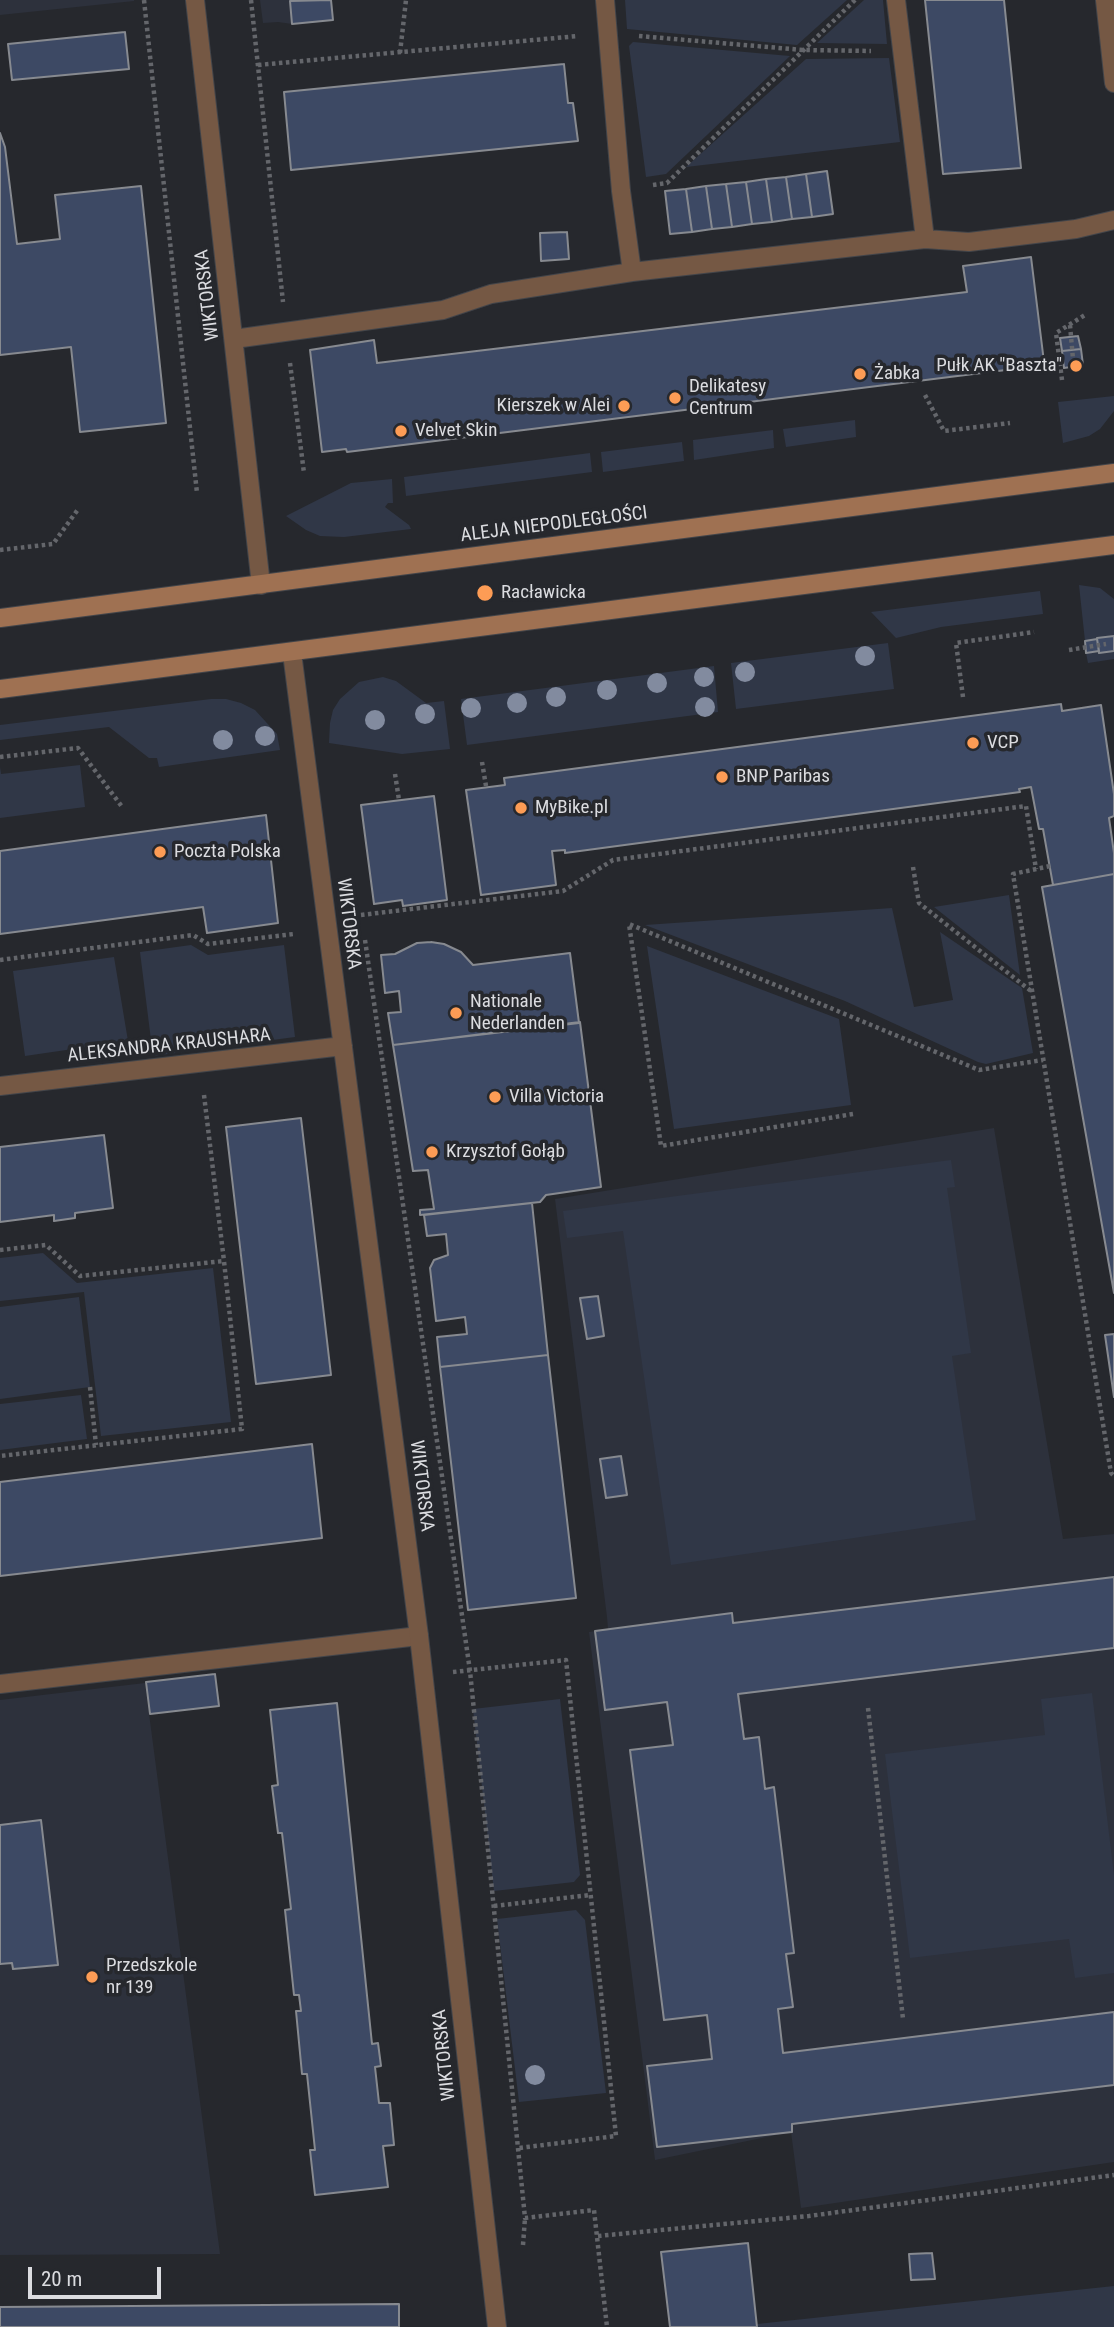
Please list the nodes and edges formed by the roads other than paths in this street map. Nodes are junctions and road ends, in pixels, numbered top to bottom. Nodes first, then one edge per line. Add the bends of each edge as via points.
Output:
1 (195, 0) edge
2 (605, 0) edge
3 (896, 0) edge
4 (1105, 0) edge
5 (1114, 83) edge
6 (1114, 220) edge
7 (925, 239) junction
8 (632, 272) junction
9 (234, 339) junction
10 (1114, 473) edge
11 (1114, 545) edge
12 (261, 585) junction
13 (0, 618) edge
14 (292, 653) junction
15 (0, 689) edge
16 (343, 1046) junction
17 (0, 1086) edge
18 (419, 1636) junction
19 (0, 1684) edge
20 (497, 2327) edge

1 - 9 street, WIKTORSKA
2 - 8 street
3 - 7 street
4 - 5 street
6 - 7 street via 969,242
7 - 8 street
8 - 9 street via 491,294 443,310
9 - 12 street, WIKTORSKA
10 - 12 main road, ALEJA NIEPODLEGŁOŚCI
11 - 14 main road
12 - 13 main road, ALEJA NIEPODLEGŁOŚCI
14 - 15 main road
14 - 16 street, WIKTORSKA
16 - 17 street, ALEKSANDRA KRAUSHARA
16 - 18 street, WIKTORSKA
18 - 19 street
18 - 20 street, WIKTORSKA

